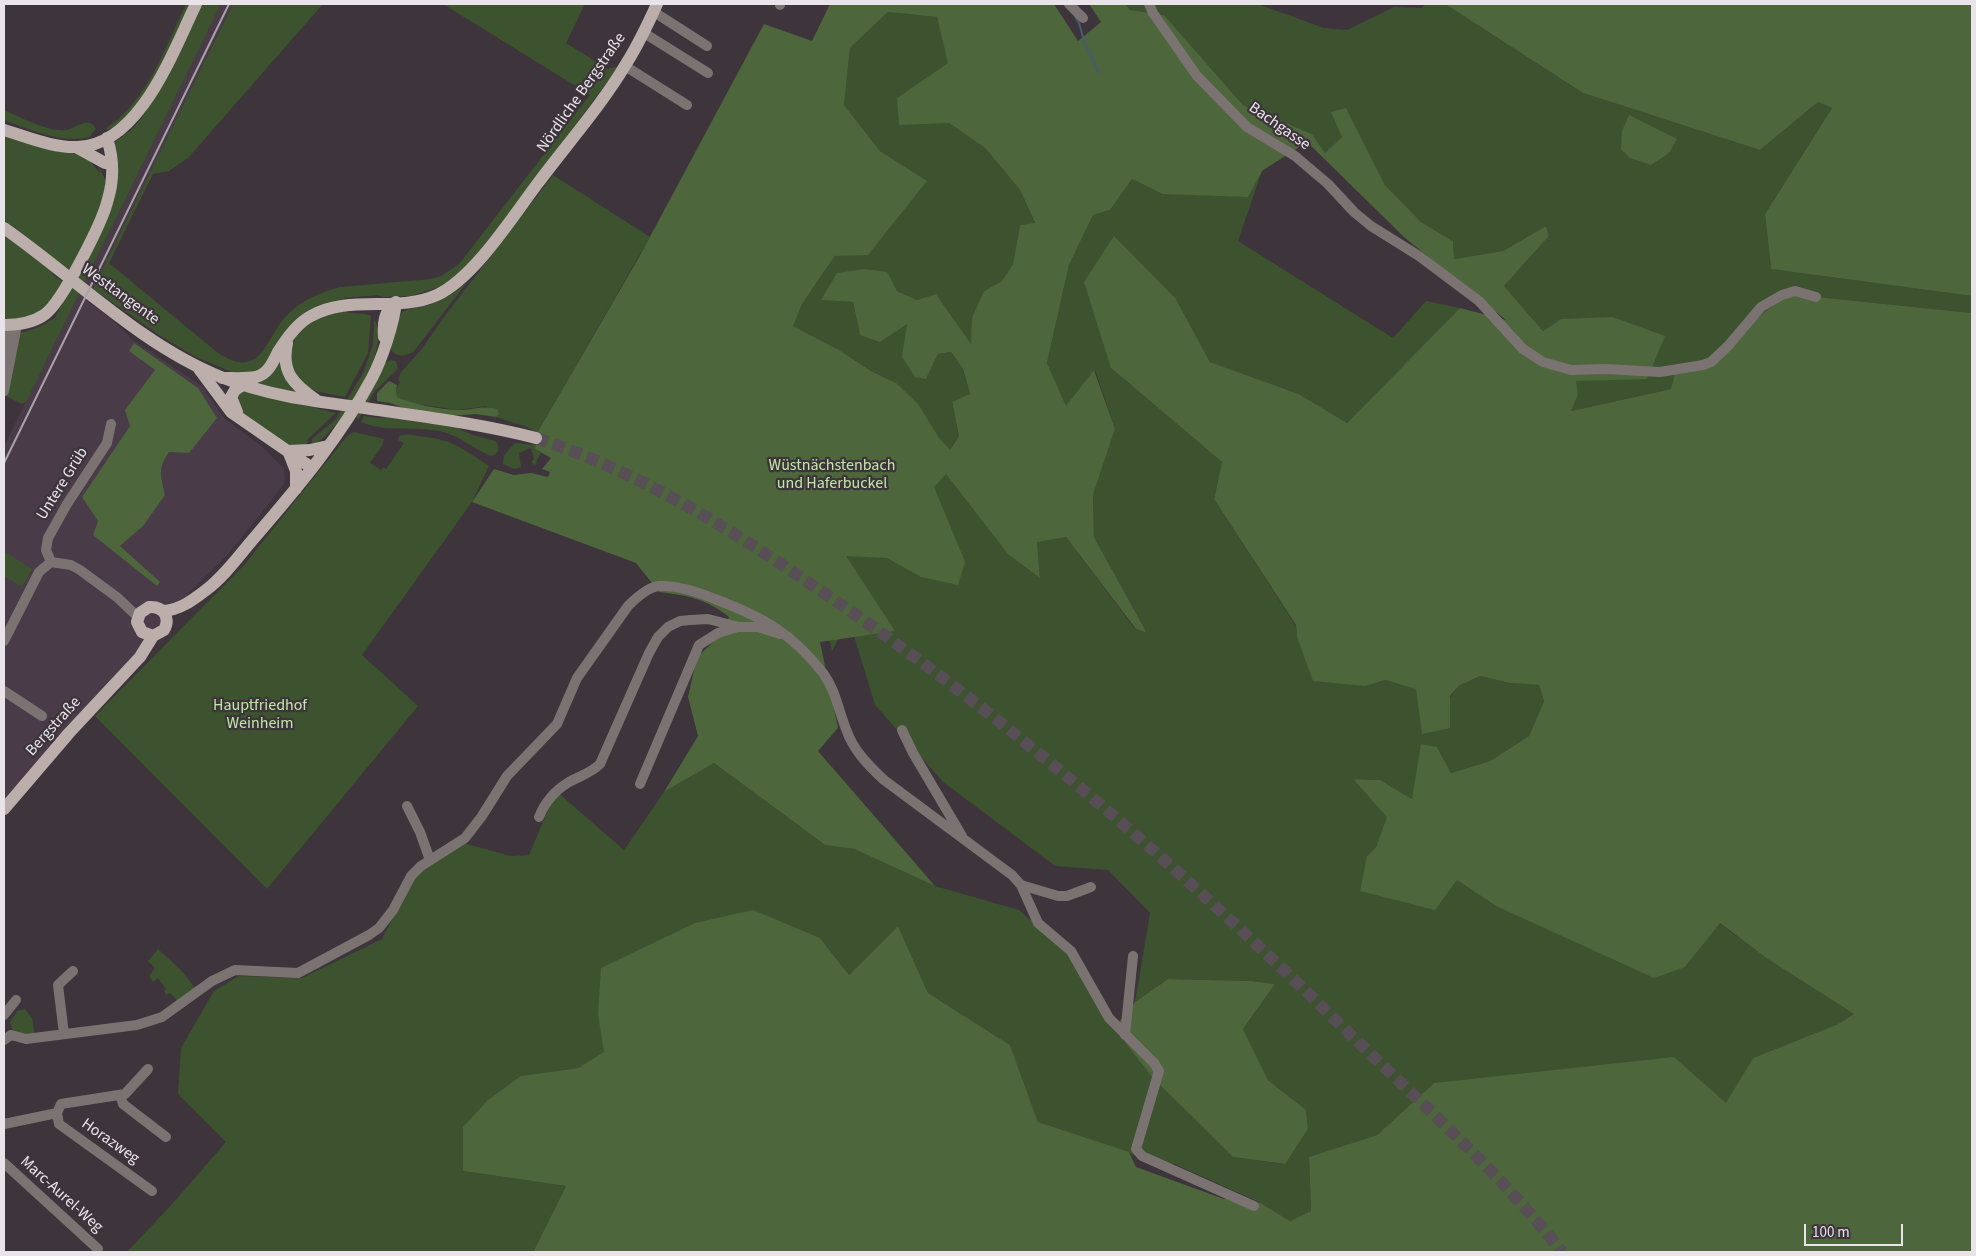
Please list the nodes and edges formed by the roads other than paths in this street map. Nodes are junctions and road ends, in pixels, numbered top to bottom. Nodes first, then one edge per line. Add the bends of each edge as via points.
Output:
1 (196, 4) edge
2 (1069, 4) edge
3 (1149, 4) edge
4 (656, 8) edge
5 (1083, 18) dead end
6 (644, 33) junction
7 (708, 46) dead end
8 (625, 66) junction
9 (708, 73) dead end
10 (687, 105) dead end
11 (4, 123) edge
12 (4, 130) edge
13 (107, 138) junction
14 (76, 147) junction
15 (105, 163) junction
16 (112, 178) junction
17 (4, 228) edge
18 (1816, 297) dead end
19 (395, 302) junction
20 (361, 303) junction
21 (10, 324) edge
22 (384, 324) junction
23 (288, 338) junction
24 (384, 344) junction
25 (4, 350) edge
26 (198, 367) junction
27 (7, 372) junction
28 (222, 378) junction
29 (243, 385) junction
30 (4, 391) edge
31 (318, 401) junction
32 (241, 418) junction
33 (111, 424) dead end
34 (536, 438) tunnel mouth
35 (328, 446) junction
36 (288, 451) junction
37 (312, 468) junction
38 (296, 489) junction
39 (51, 562) junction
40 (140, 613) junction
41 (165, 616) junction
42 (739, 627) junction
43 (149, 635) junction
44 (788, 637) junction
45 (4, 641) edge
46 (4, 692) edge
47 (42, 716) dead end
48 (902, 730) dead end
49 (640, 784) dead end
50 (407, 806) dead end
51 (4, 809) edge
52 (539, 818) dead end
53 (965, 841) junction
54 (430, 860) junction
55 (1021, 885) junction
56 (1091, 887) dead end
57 (1133, 956) dead end
58 (73, 971) dead end
59 (16, 1000) dead end
60 (4, 1015) edge
61 (6, 1034) edge
62 (64, 1034) junction
63 (1125, 1035) junction
64 (148, 1069) dead end
65 (120, 1095) junction
66 (56, 1113) junction
67 (4, 1124) edge
68 (166, 1137) dead end
69 (4, 1163) edge
70 (152, 1191) dead end
71 (1254, 1206) dead end
72 (98, 1249) dead end

1 - 13 main road via 145,102 133,119
2 - 5 street
3 - 18 street, Bachgasse via 1197,76 1247,127 1310,167 1371,226 1433,266 1479,301 1523,349 1543,362 1572,370 1660,372 1703,365 1712,362 1761,307 1795,291
4 - 6 main road, Nördliche Bergstraße
4 - 7 street
6 - 8 main road, Nördliche Bergstraße
6 - 9 street
8 - 10 street
8 - 19 main road, Nördliche Bergstraße via 461,280 436,296
11 - 13 main road via 65,142
12 - 14 main road via 61,147
13 - 14 main road via 94,145
13 - 15 main road via 103,146
13 - 16 main road
14 - 15 main road
15 - 16 main road
16 - 21 main road via 108,200 62,295 44,315 32,321
17 - 26 main road, Westtangente via 108,308
19 - 20 main road, Nördliche Bergstraße
19 - 22 main road via 386,313
19 - 24 main road, Bergstraße via 395,316
20 - 22 main road
20 - 23 main road, Nördliche Bergstraße via 326,309 310,316
21 - 25 street
21 - 27 street
22 - 24 main road
23 - 28 main road, Nördliche Bergstraße via 266,372 257,376
23 - 31 main road via 285,352 288,373 295,384
24 - 35 main road, Bergstraße via 372,377
25 - 27 street
26 - 28 main road, Westtangente
26 - 32 main road via 231,412
27 - 30 street
28 - 29 main road, Westtangente
29 - 31 main road, Westtangente
29 - 32 main road via 231,397
31 - 34 main road, Westtangente via 481,425
32 - 36 main road
33 - 39 street, Untere Grüb via 107,443 48,538 46,550
35 - 36 main road
35 - 37 main road, Bergstraße
36 - 37 main road
36 - 38 main road via 296,470
37 - 38 main road, Bergstraße
38 - 41 main road, Bergstraße via 216,581
39 - 40 street via 71,565
39 - 45 street via 39,572
40 - 41 main road, Bergstraße via 152,606
40 - 43 main road via 138,625
41 - 43 main road, Bergstraße via 164,630
42 - 44 street via 758,627
42 - 49 street via 703,641 696,650
42 - 52 street via 708,620 691,620 668,627 648,653 600,764 556,791 545,803
43 - 51 main road, Bergstraße via 145,650
44 - 53 street via 824,675 838,700 855,748 867,765
44 - 54 street via 756,615 698,592 658,586 636,598 577,678 557,724 507,776 472,830
46 - 47 street
48 - 53 street
50 - 54 street
53 - 55 street
54 - 62 street via 411,876 379,928 304,972 234,970 150,1022
55 - 56 street via 1058,896
55 - 63 street via 1038,923 1071,950 1109,1018
57 - 63 street
58 - 62 street via 58,985
59 - 60 street
61 - 62 street via 26,1039
63 - 71 street via 1154,1062 1159,1071 1136,1148 1142,1156
64 - 65 street via 125,1094
65 - 66 street via 61,1104
65 - 68 street via 123,1104
66 - 67 street
66 - 70 street, Horazweg via 59,1124
69 - 72 street, Marc-Aurel-Weg

